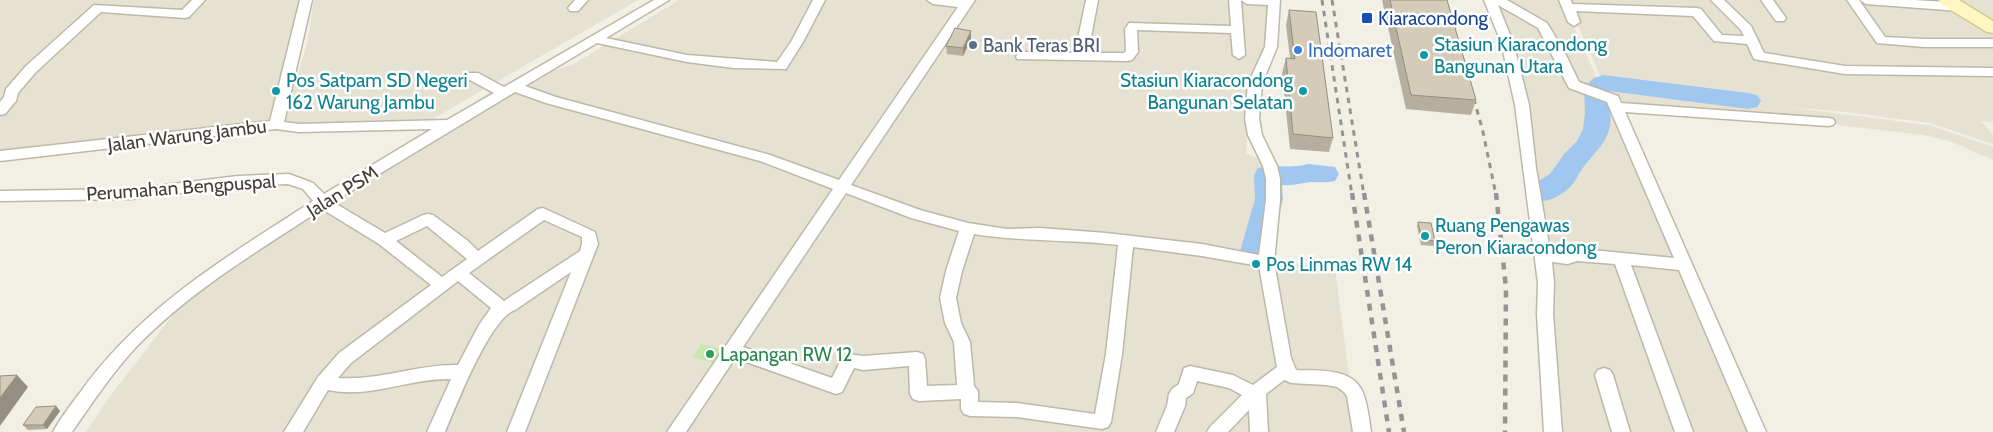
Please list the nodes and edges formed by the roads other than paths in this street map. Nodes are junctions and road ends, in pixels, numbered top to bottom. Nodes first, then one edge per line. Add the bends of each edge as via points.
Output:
1 (115, 0) edge
2 (199, 0) edge
3 (306, 0) edge
4 (663, 0) edge
5 (819, 0) edge
6 (933, 0) edge
7 (1092, 0) edge
8 (1235, 0) edge
9 (1247, 0) edge
10 (1490, 0) edge
11 (1498, 0) edge
12 (1718, 0) edge
13 (1767, 0) edge
14 (1853, 0) edge
15 (1866, 0) edge
16 (1274, 1) edge
17 (967, 2) edge
18 (1953, 2) edge
19 (1566, 3) edge
20 (105, 9) junction
21 (1780, 18) dead end
22 (1574, 22) dead end
23 (1993, 28) edge
24 (1237, 30) junction
25 (595, 39) junction
26 (1753, 41) junction
27 (1993, 44) edge
28 (1239, 55) dead end
29 (1022, 56) dead end
30 (1081, 57) junction
31 (1993, 72) edge
32 (472, 76) dead end
33 (510, 90) junction
34 (1618, 108) junction
35 (0, 111) edge
36 (1828, 122) dead end
37 (450, 124) junction
38 (276, 125) junction
39 (0, 156) edge
40 (843, 186) junction
41 (0, 196) edge
42 (322, 202) junction
43 (968, 228) junction
44 (384, 240) junction
45 (1126, 241) junction
46 (586, 254) junction
47 (1542, 256) junction
48 (477, 259) junction
49 (1621, 260) junction
50 (1266, 262) junction
51 (1685, 266) junction
52 (458, 273) junction
53 (442, 285) junction
54 (502, 308) junction
55 (732, 350) junction
56 (1286, 370) junction
57 (464, 372) junction
58 (1604, 375) dead end
59 (324, 382) junction
60 (966, 391) junction
61 (1257, 396) junction
62 (1082, 426) edge
63 (62, 432) edge
64 (293, 432) edge
65 (436, 432) edge
66 (516, 432) edge
67 (676, 432) edge
68 (1165, 432) edge
69 (1216, 432) edge
70 (1259, 432) edge
71 (1362, 432) edge
72 (1553, 432) edge
73 (1621, 432) edge
74 (1684, 432) edge
75 (1757, 432) edge

1 - 20 street
2 - 20 street via 185,14
3 - 38 street, Jalan Warung Jambu
4 - 25 street, Jalan PSM
5 - 25 street via 781,66 703,60
6 - 17 street
7 - 30 street
8 - 24 street
9 - 16 street
10 - 47 street via 1506,42 1522,105
11 - 34 street via 1543,26 1572,83 1613,99
12 - 26 street via 1747,29
13 - 21 street
14 - 27 street via 1881,40
15 - 18 street
16 - 50 street via 1271,47 1256,84 1252,119 1255,135 1271,172 1273,200
17 - 40 street
18 - 23 street
19 - 22 street
19 - 26 street via 1697,12 1718,38
20 - 35 street via 98,8 31,69
24 - 28 street
24 - 30 street via 1134,26 1129,56
25 - 33 street, Jalan PSM
26 - 31 street via 1759,56 1845,70
29 - 30 street
32 - 33 street
33 - 37 street, Jalan PSM
33 - 40 street via 765,158
34 - 36 street
34 - 51 street
37 - 38 street via 299,128
37 - 42 street, Jalan PSM
38 - 39 street, Jalan Warung Jambu
40 - 43 street via 916,214
40 - 55 street
41 - 42 street, Perumahan Bengpuspal via 131,194 255,179 289,179 308,186
42 - 44 street, Perumahan Bengpuspal
42 - 63 street, Jalan PSM via 225,265 164,311 104,372
43 - 45 street via 1007,234 1066,234
43 - 60 street via 948,298 953,323 962,342
44 - 48 street via 428,218
44 - 53 street, Perumahan Bengpuspal
45 - 50 street
45 - 62 street via 1114,354 1102,422
46 - 48 street via 590,236 543,213
46 - 54 street
46 - 66 street
47 - 49 street via 1568,258 1575,255
47 - 72 street
48 - 52 street
49 - 51 street
49 - 74 street
50 - 56 street
51 - 75 street
52 - 53 street
52 - 54 street
53 - 59 street via 345,358
54 - 57 street via 489,324
55 - 60 street via 836,387 849,361 917,359 919,394
55 - 67 street
56 - 61 street
56 - 71 street via 1291,376 1339,380 1347,384 1355,394
57 - 59 street via 427,372 376,384 337,386
57 - 65 street
58 - 73 street
59 - 64 street
60 - 62 street via 969,390 970,409 1017,410
61 - 68 street via 1233,382 1190,373 1187,388 1178,394
61 - 69 street
61 - 70 street

